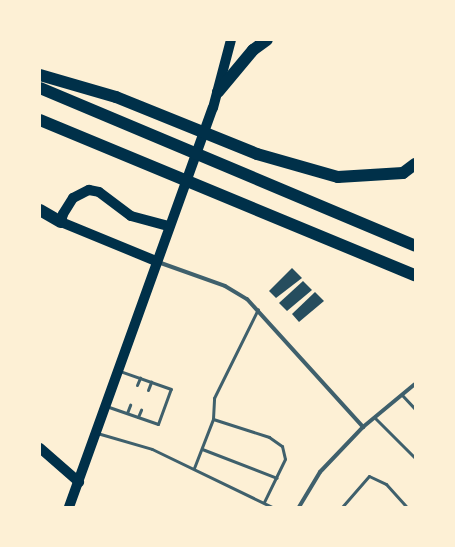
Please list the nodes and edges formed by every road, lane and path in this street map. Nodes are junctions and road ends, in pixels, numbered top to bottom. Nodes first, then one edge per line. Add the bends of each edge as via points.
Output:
1 (231, 40) edge
2 (267, 40) edge
3 (40, 76) edge
4 (40, 88) edge
5 (218, 92) junction
6 (40, 120) edge
7 (415, 164) edge
8 (415, 170) edge
9 (403, 173) junction
10 (40, 210) edge
11 (61, 222) junction
12 (170, 226) junction
13 (415, 246) edge
14 (156, 261) junction
15 (415, 275) edge
16 (258, 309) junction
17 (117, 369) junction
18 (140, 378) junction
19 (151, 382) junction
20 (415, 384) edge
21 (137, 385) dead end
22 (148, 390) dead end
23 (402, 395) junction
24 (105, 405) junction
25 (130, 405) dead end
26 (415, 409) edge
27 (141, 410) dead end
28 (127, 413) junction
29 (138, 418) junction
30 (375, 418) junction
31 (213, 419) junction
32 (363, 427) junction
33 (96, 433) junction
34 (40, 448) edge
35 (202, 449) junction
36 (415, 458) edge
37 (194, 468) junction
38 (277, 478) junction
39 (79, 482) junction
40 (264, 502) junction
41 (70, 507) edge
42 (272, 507) edge
43 (299, 507) edge
44 (342, 507) edge
45 (407, 507) edge

1 - 5 main road
2 - 5 highway via 253,50
3 - 9 highway via 116,97 300,167 338,177
4 - 13 highway
5 - 12 main road
6 - 15 highway
7 - 9 highway
8 - 9 highway
10 - 11 highway
11 - 12 main road via 66,206 81,191 89,190 98,192 132,216
11 - 14 main road
12 - 14 main road
14 - 16 street via 225,286
14 - 17 main road
16 - 31 lane via 214,398
16 - 32 street
17 - 18 lane
17 - 24 main road
18 - 19 lane
18 - 21 lane
19 - 22 lane
19 - 29 lane via 171,389 158,424
20 - 23 street
23 - 26 lane
23 - 30 street
24 - 28 lane
24 - 33 main road
25 - 28 lane
27 - 29 lane
28 - 29 lane
30 - 32 street
30 - 36 lane
31 - 35 lane
31 - 38 lane via 269,437 282,446 285,459
32 - 43 street via 320,472
33 - 37 lane via 152,449
33 - 39 main road
34 - 39 main road
35 - 37 lane
35 - 38 lane
37 - 40 lane
38 - 40 lane
39 - 41 main road
40 - 42 lane
44 - 45 lane via 369,476 386,484

